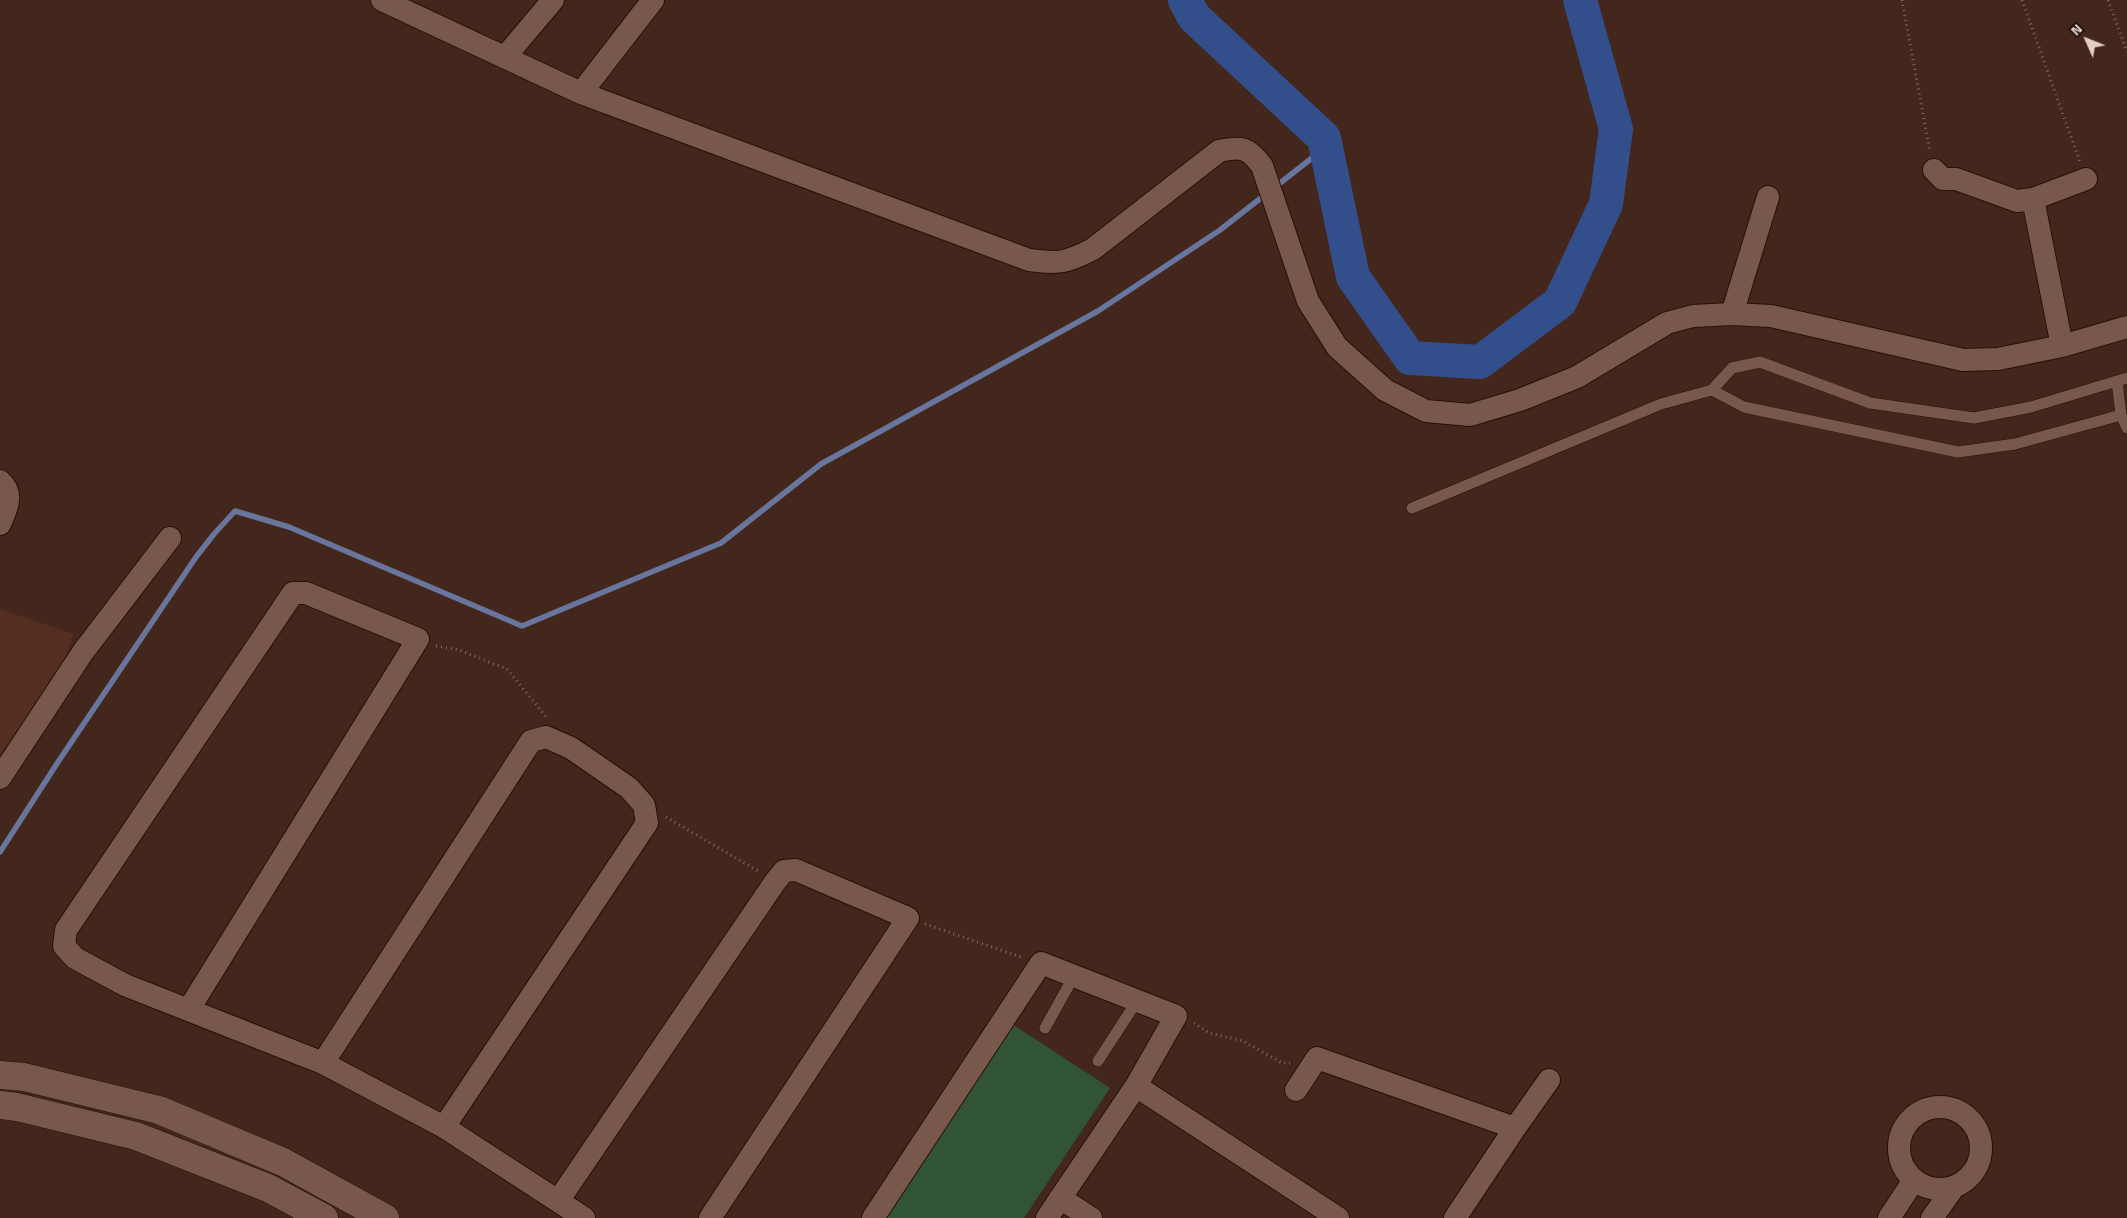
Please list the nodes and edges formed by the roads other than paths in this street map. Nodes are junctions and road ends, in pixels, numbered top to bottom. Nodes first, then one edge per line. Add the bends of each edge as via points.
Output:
1 (382, 0) edge
2 (553, 0) edge
3 (653, 0) edge
4 (505, 57) junction
5 (581, 93) junction
6 (1934, 170) road end
7 (2086, 179) road end
8 (1768, 197) dead end
9 (2033, 199) junction
10 (1732, 314) junction
11 (2127, 327) edge
12 (2062, 346) junction
13 (2122, 380) edge
14 (1712, 390) junction
15 (2121, 414) junction
16 (2127, 428) edge
17 (0, 481) edge
18 (1412, 508) dead end
19 (0, 524) edge
20 (170, 538) dead end
21 (0, 778) edge
22 (1074, 976) junction
23 (1137, 1001) junction
24 (189, 1009) junction
25 (1045, 1028) dead end
26 (1098, 1061) dead end
27 (323, 1063) junction
28 (0, 1075) edge
29 (1549, 1080) dead end
30 (1136, 1086) junction
31 (1296, 1090) dead end
32 (0, 1105) edge
33 (444, 1127) junction
34 (1516, 1128) junction
35 (1914, 1180) junction
36 (1954, 1187) junction
37 (1060, 1198) junction
38 (558, 1201) junction
39 (324, 1218) edge
40 (385, 1218) edge
41 (584, 1218) edge
42 (710, 1218) edge
43 (874, 1218) edge
44 (1047, 1218) edge
45 (1090, 1218) edge
46 (1338, 1218) edge
47 (1455, 1218) edge
48 (1889, 1218) edge
49 (1932, 1218) edge

1 - 4 street
2 - 4 street
3 - 5 street
4 - 5 street
5 - 10 street via 1029,260 1054,264 1070,261 1093,249 1219,151 1237,147 1253,153 1262,166 1308,300 1338,347 1385,390 1426,411 1470,415 1520,400 1577,377 1667,323 1693,316
6 - 9 street via 1943,179 1956,178 2017,201
7 - 9 street
8 - 10 street
9 - 12 street
10 - 12 street via 1771,316 1963,360 1998,359
11 - 12 street
13 - 14 lane via 2031,407 1974,418 1870,403 1760,362 1732,368
13 - 15 lane
14 - 15 lane via 1744,407 1958,452 2015,444
14 - 18 lane via 1661,404
15 - 16 lane
17 - 19 street via 8,491 9,499
20 - 21 street via 83,652
22 - 23 street
22 - 25 lane
22 - 43 street via 1041,963
23 - 26 lane
23 - 30 street via 1176,1016
24 - 24 street via 125,985 75,958 64,946 66,930 293,593 306,593 418,639
24 - 27 street
27 - 33 street
27 - 33 street via 531,741 546,737 571,748 629,788 644,805 647,823
28 - 40 street via 24,1077 159,1110 283,1162
29 - 34 street
30 - 37 street
30 - 46 street
31 - 34 street via 1318,1058
32 - 39 street via 136,1136 268,1188
33 - 38 street
34 - 47 street
35 - 36 street via 1933,1189
35 - 36 street via 1901,1163 1903,1132 1916,1115 1931,1109 1947,1108 1970,1121 1981,1144 1974,1170 1964,1182
35 - 48 street
36 - 49 street
37 - 44 street
37 - 45 street
38 - 41 street
38 - 42 street via 784,871 796,870 908,918

